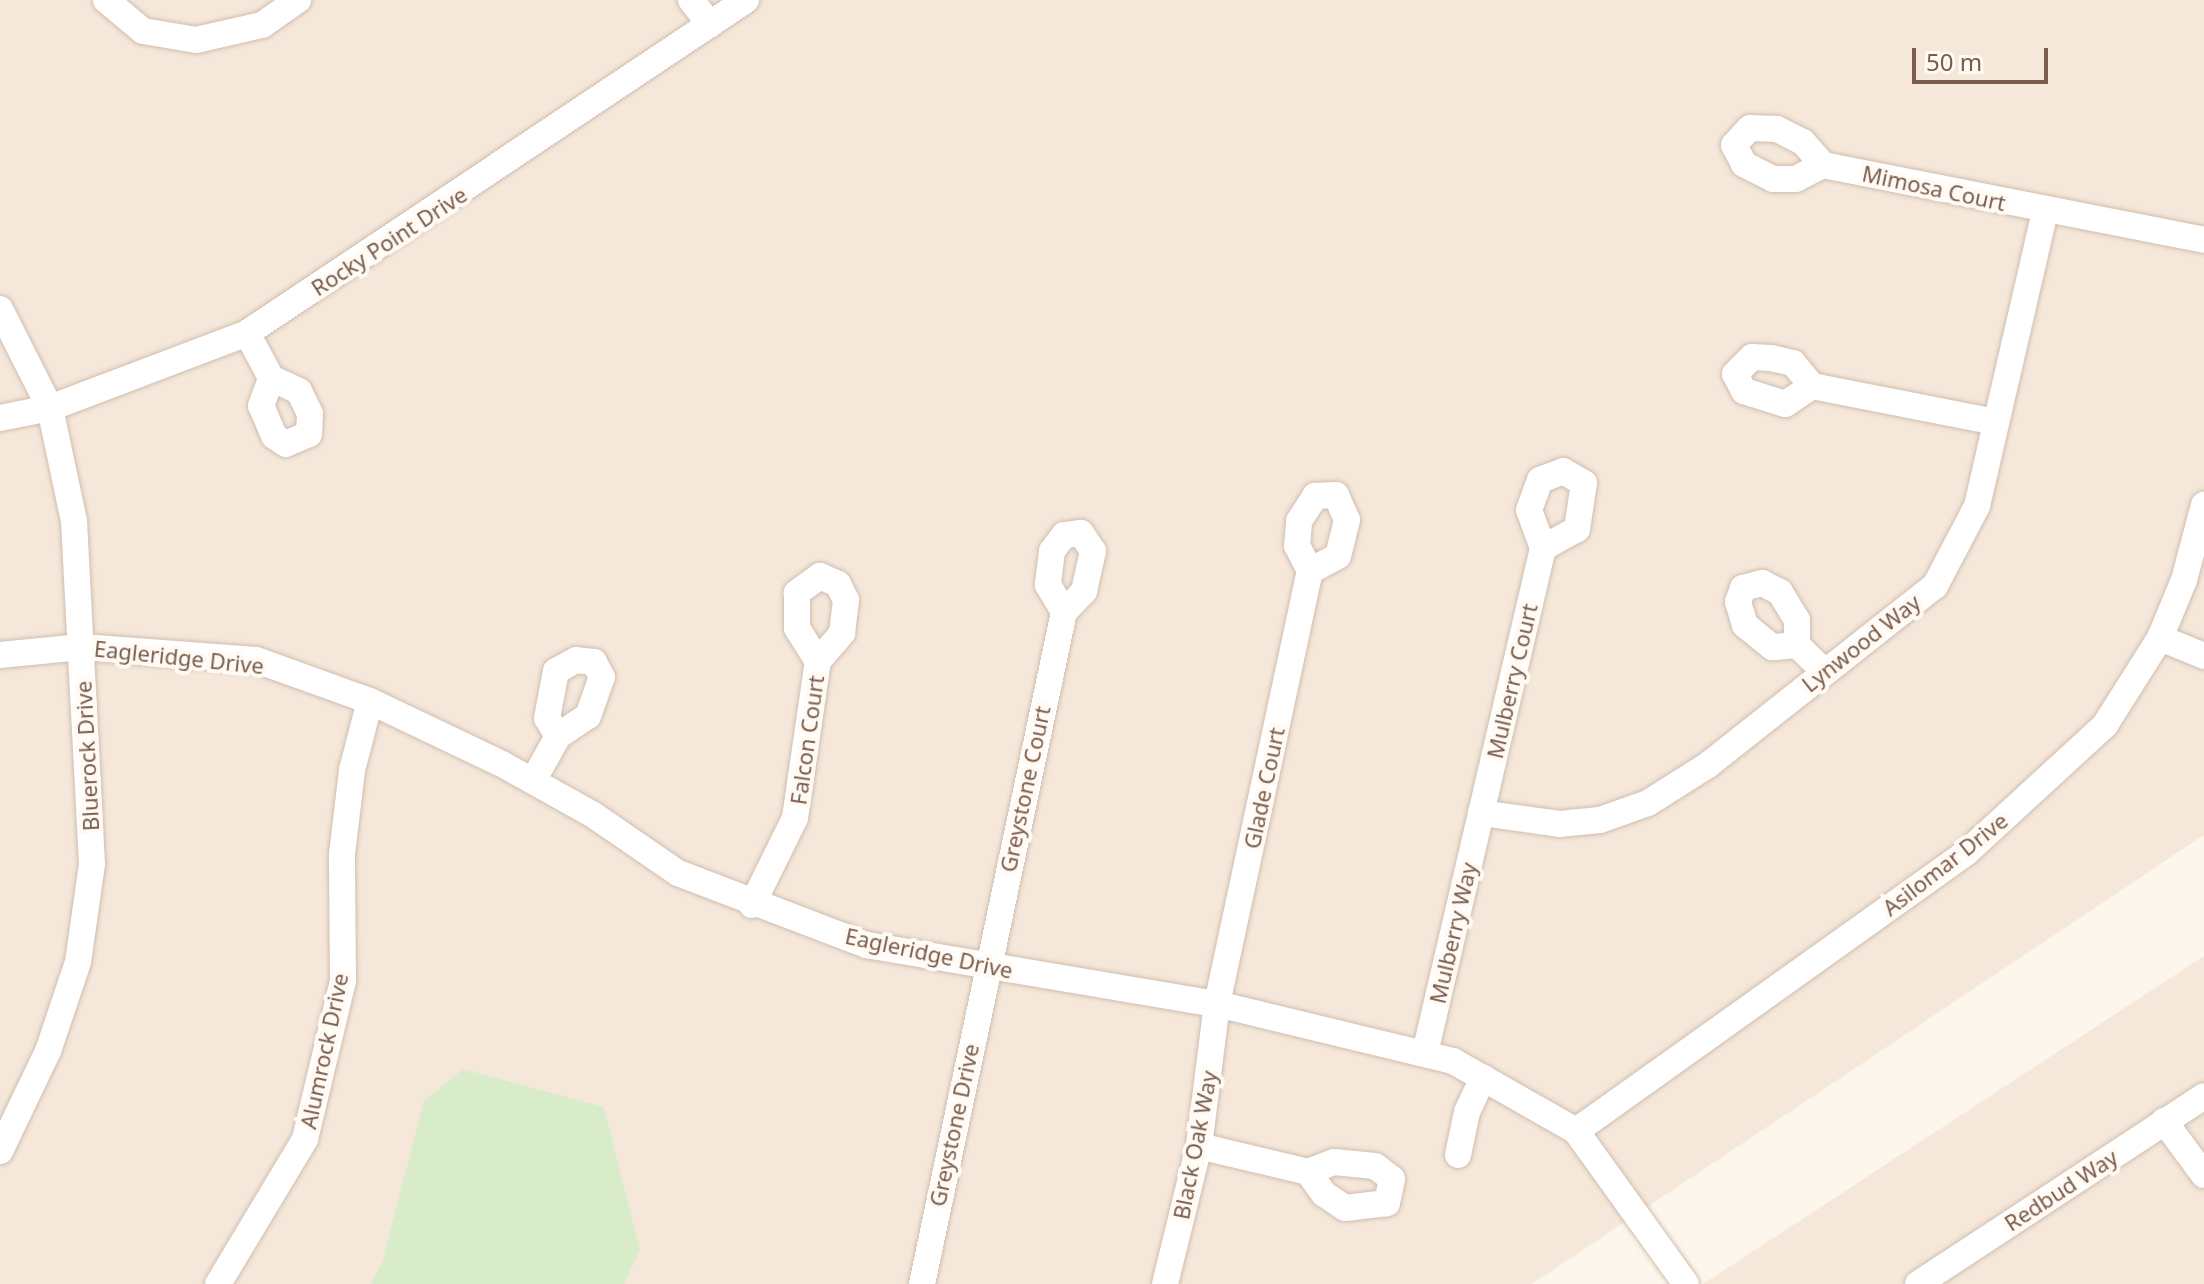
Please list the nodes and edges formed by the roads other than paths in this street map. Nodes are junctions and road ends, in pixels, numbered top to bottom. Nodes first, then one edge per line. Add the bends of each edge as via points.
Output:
1 (106, 0) edge
2 (298, 0) edge
3 (691, 0) edge
4 (746, 0) edge
5 (710, 24) junction
6 (1823, 165) dead end
7 (2045, 211) junction
8 (2204, 240) edge
9 (0, 309) edge
10 (247, 333) junction
11 (271, 378) dead end
12 (1812, 386) dead end
13 (50, 408) junction
14 (0, 418) edge
15 (1995, 422) junction
16 (2204, 505) edge
17 (1543, 548) dead end
18 (1310, 571) dead end
19 (1064, 612) dead end
20 (2160, 638) junction
21 (1797, 645) dead end
22 (82, 647) junction
23 (0, 655) edge
24 (2204, 656) edge
25 (818, 661) dead end
26 (1823, 670) junction
27 (370, 701) junction
28 (558, 736) dead end
29 (533, 781) junction
30 (1481, 813) junction
31 (752, 905) junction
32 (987, 966) junction
33 (1217, 1004) junction
34 (1425, 1053) junction
35 (1483, 1077) junction
36 (2204, 1096) edge
37 (2164, 1121) junction
38 (1576, 1131) junction
39 (1199, 1146) junction
40 (0, 1151) edge
41 (1458, 1155) dead end
42 (1308, 1172) dead end
43 (2204, 1175) edge
44 (218, 1284) edge
45 (922, 1284) edge
46 (1165, 1284) edge
47 (1686, 1284) edge
48 (1918, 1284) edge

1 - 2 street via 143,31 196,40 262,25
3 - 5 street
4 - 5 street, Rocky Point Drive
5 - 10 street, Rocky Point Drive
6 - 7 street, Mimosa Court
7 - 8 street, Mimosa Court
7 - 15 street, Lynwood Way
9 - 13 street, Bluerock Drive
10 - 11 street
10 - 13 street, Rocky Point Drive
12 - 15 street
13 - 14 street, Rocky Point Drive
13 - 22 street, Bluerock Drive via 74,521
15 - 26 street, Lynwood Way via 1977,506 1935,586
16 - 20 street, Asilomar Drive via 2184,580
17 - 30 street, Mulberry Court
18 - 33 street, Glade Court
19 - 32 street, Greystone Court
20 - 24 street
20 - 38 street, Asilomar Drive via 2105,725 1967,852
21 - 26 street
22 - 23 street, Eagleridge Drive
22 - 27 street, Eagleridge Drive via 256,660
22 - 40 street, Bluerock Drive via 92,864 78,962 48,1051
25 - 31 street, Falcon Court via 795,818
26 - 30 street, Lynwood Way via 1708,765 1648,803 1600,820 1559,824
27 - 29 street, Eagleridge Drive
27 - 44 street, Alumrock Drive via 352,770 342,854 343,981 305,1139
28 - 29 street
29 - 31 street, Eagleridge Drive via 678,873
30 - 34 street, Mulberry Way
31 - 32 street, Eagleridge Drive via 867,945
32 - 33 street, Eagleridge Drive
32 - 45 street, Greystone Drive
33 - 34 street, Eagleridge Drive
33 - 39 street, Black Oak Way
34 - 35 street, Eagleridge Drive
35 - 38 street, Eagleridge Drive
35 - 41 street via 1467,1112
36 - 37 street, Redbud Way
37 - 43 street
37 - 48 street, Redbud Way
38 - 47 street, Eagleridge Drive
39 - 42 street
39 - 46 street, Black Oak Way

